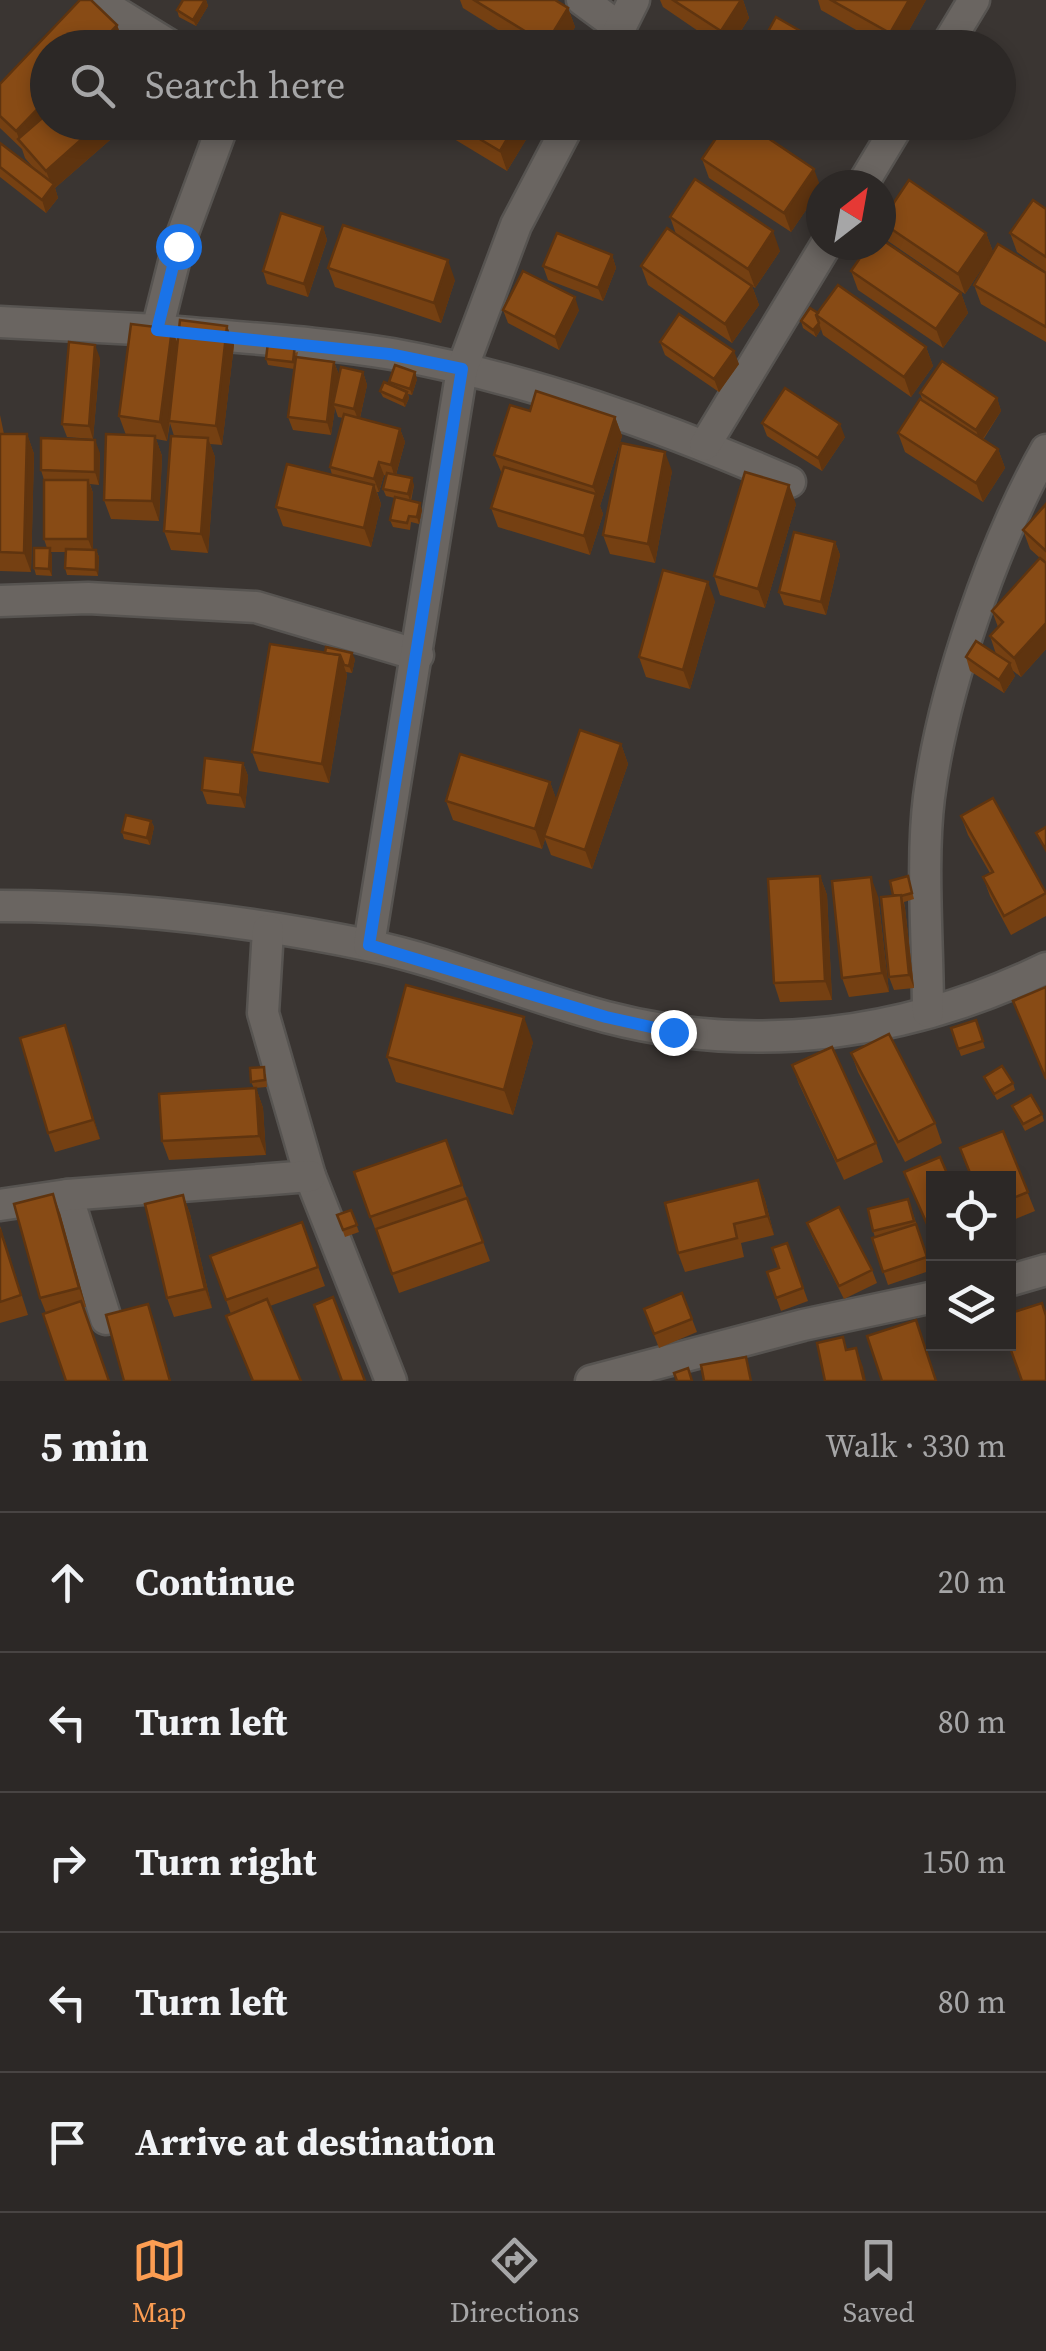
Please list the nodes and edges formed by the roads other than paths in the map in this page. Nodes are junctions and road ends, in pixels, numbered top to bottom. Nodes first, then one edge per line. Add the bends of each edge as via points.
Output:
1 (96, 0) edge
2 (582, 0) edge
3 (634, 0) edge
4 (974, 0) edge
5 (145, 30) edge
6 (608, 30) edge
7 (619, 30) edge
8 (956, 30) edge
9 (217, 140) edge
10 (561, 140) edge
11 (889, 140) edge
12 (871, 170) edge
13 (817, 260) edge
14 (0, 322) edge
15 (157, 330) junction
16 (462, 369) junction
17 (706, 445) junction
18 (1046, 450) edge
19 (790, 482) edge
20 (0, 600) edge
21 (418, 655) junction
22 (0, 906) edge
23 (268, 930) junction
24 (369, 945) junction
25 (1046, 968) edge
26 (928, 1012) junction
27 (310, 1176) junction
28 (67, 1195) junction
29 (0, 1205) edge
30 (1046, 1270) edge
31 (1016, 1279) edge
32 (926, 1299) edge
33 (106, 1318) edge
34 (391, 1381) edge
35 (590, 1381) edge

1 - 5 street
2 - 6 street
3 - 7 street
4 - 8 street
9 - 15 street via 178,246
10 - 16 street via 516,225
11 - 12 street
13 - 17 street
14 - 15 street
15 - 16 street via 389,354
16 - 17 street via 632,416
16 - 21 street
17 - 19 street
18 - 26 street via 1002,541 964,648 929,798
20 - 21 street via 256,608
21 - 24 street
22 - 23 street via 123,907
23 - 24 street
23 - 27 street via 263,1013
24 - 26 street via 673,1032 762,1040
25 - 26 street via 991,994
27 - 28 street
27 - 34 street
28 - 29 street
28 - 33 street
30 - 31 street
32 - 35 street

